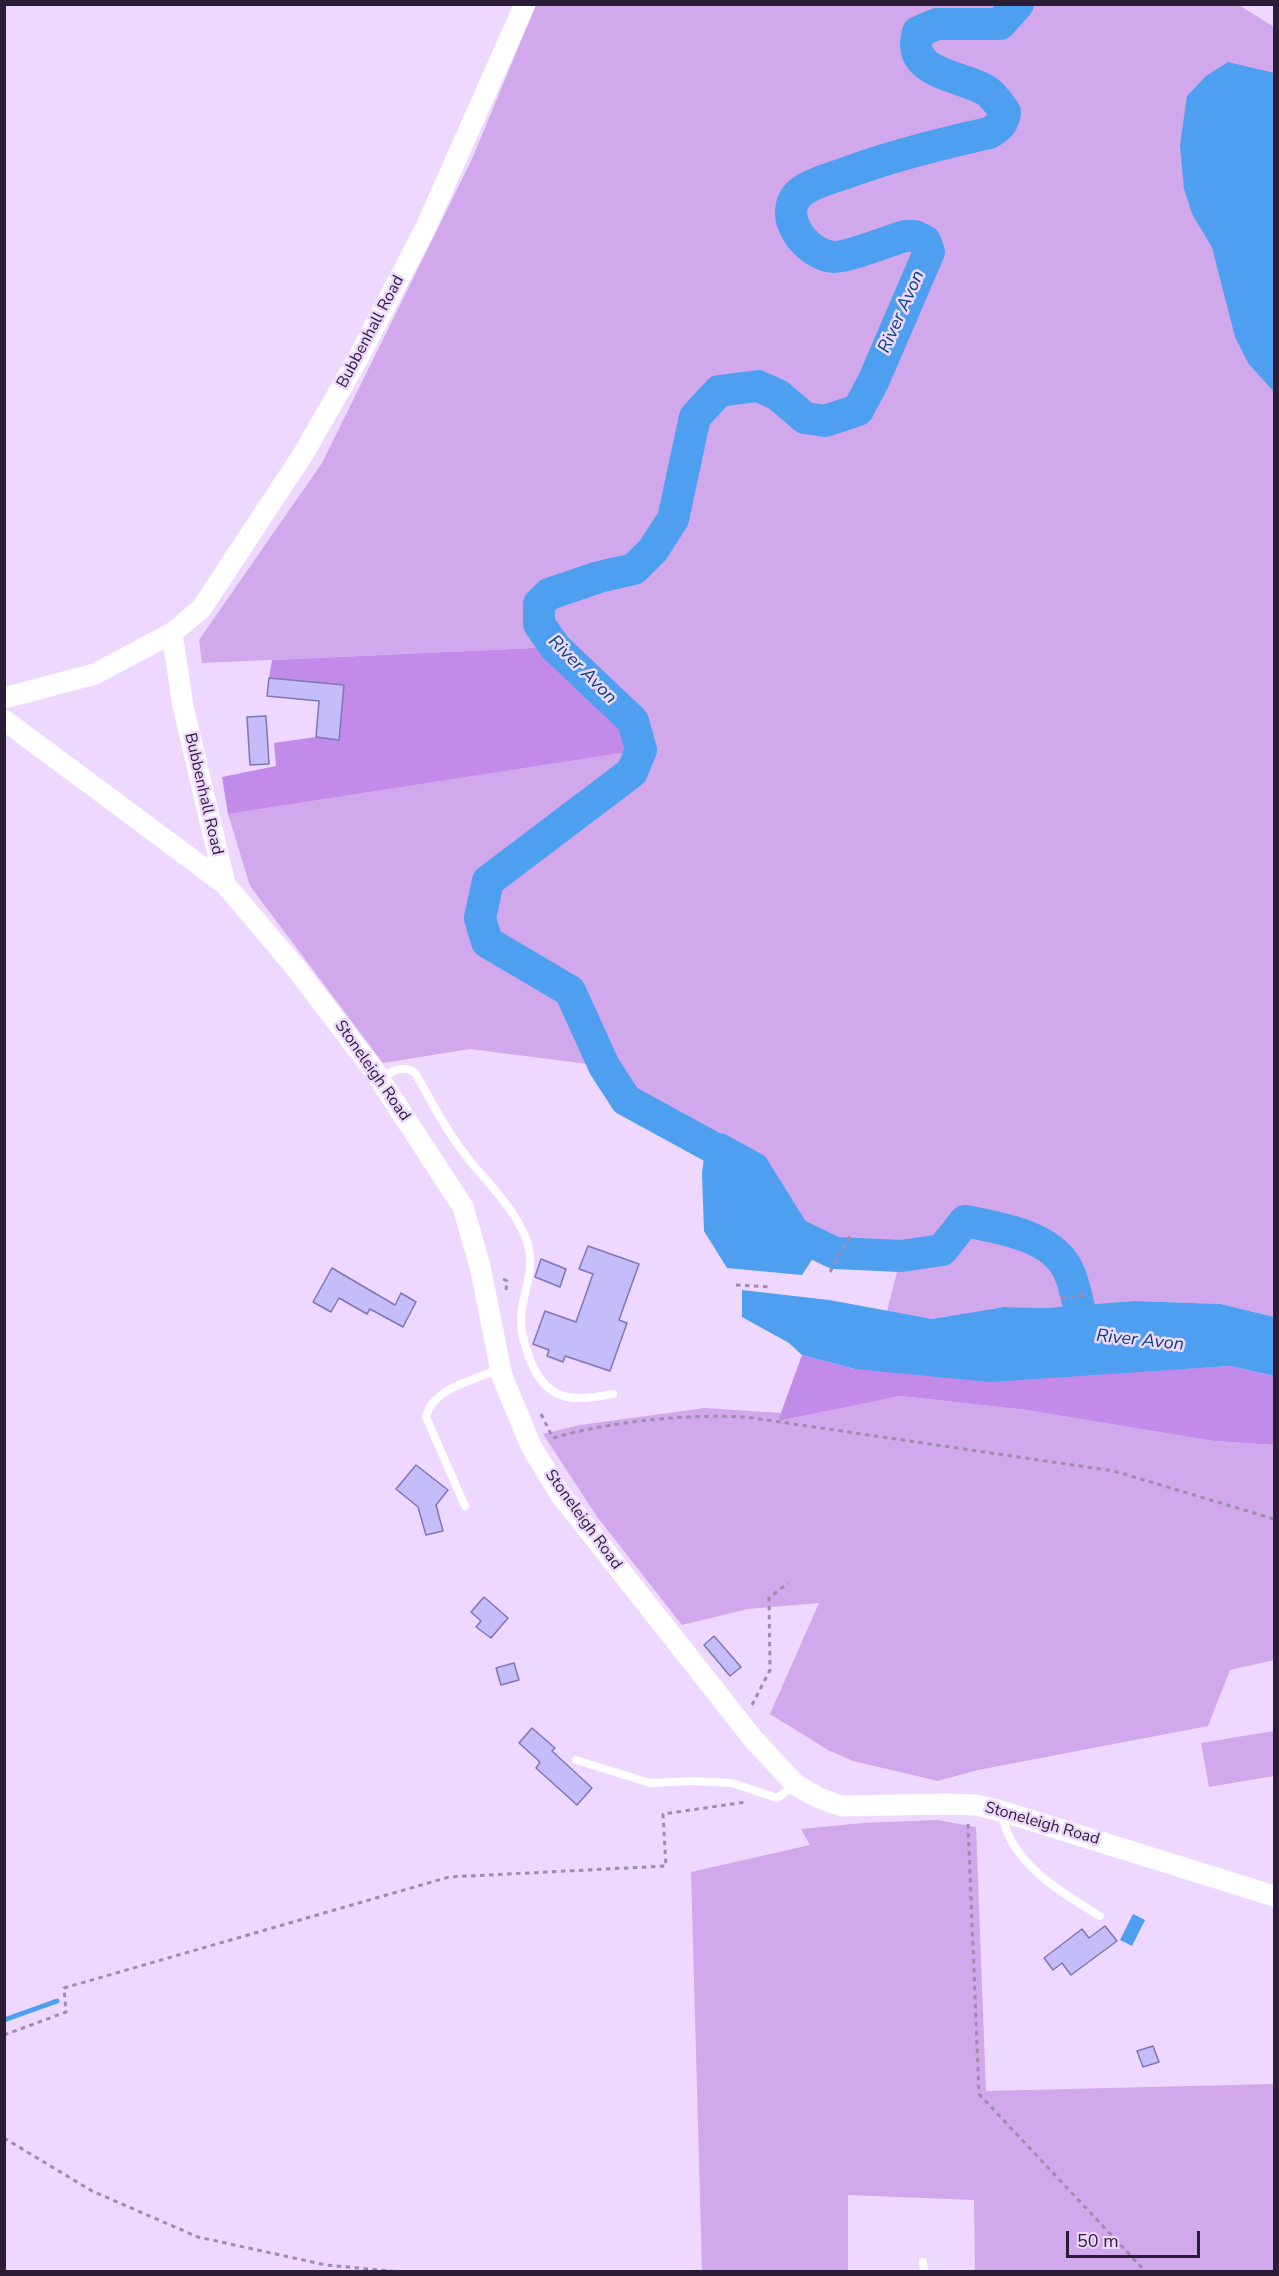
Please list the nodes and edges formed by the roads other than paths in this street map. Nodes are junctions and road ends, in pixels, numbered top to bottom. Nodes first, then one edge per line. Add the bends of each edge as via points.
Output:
1 (525, 4) edge
2 (172, 633) junction
3 (4, 698) edge
4 (4, 720) edge
5 (225, 884) junction
6 (380, 1079) junction
7 (501, 1368) junction
8 (613, 1394) dead end
9 (465, 1506) dead end
10 (576, 1760) dead end
11 (796, 1785) junction
12 (1001, 1811) junction
13 (1275, 1896) edge
14 (1100, 1916) dead end
15 (923, 2262) dead end
16 (924, 2271) edge

1 - 2 street, Bubbenhall Road via 426,227 356,362 302,456 201,609
2 - 3 street, Bubbenhall Road via 95,674
2 - 5 street, Bubbenhall Road via 185,717
4 - 5 street, Stoneleigh Road
5 - 6 street, Stoneleigh Road via 296,967
6 - 7 street, Stoneleigh Road via 463,1207
6 - 8 lane via 400,1069 415,1073 436,1112 495,1188 524,1234 530,1248 530,1271 521,1320 537,1377 561,1397
7 - 9 lane via 438,1395 429,1405 426,1417
7 - 11 street, Stoneleigh Road via 531,1446 560,1494 742,1725
10 - 11 lane via 650,1783 732,1783 777,1798
11 - 12 street, Stoneleigh Road via 841,1806 967,1805
12 - 13 street, Stoneleigh Road
12 - 14 lane via 1006,1835 1022,1860
15 - 16 lane

